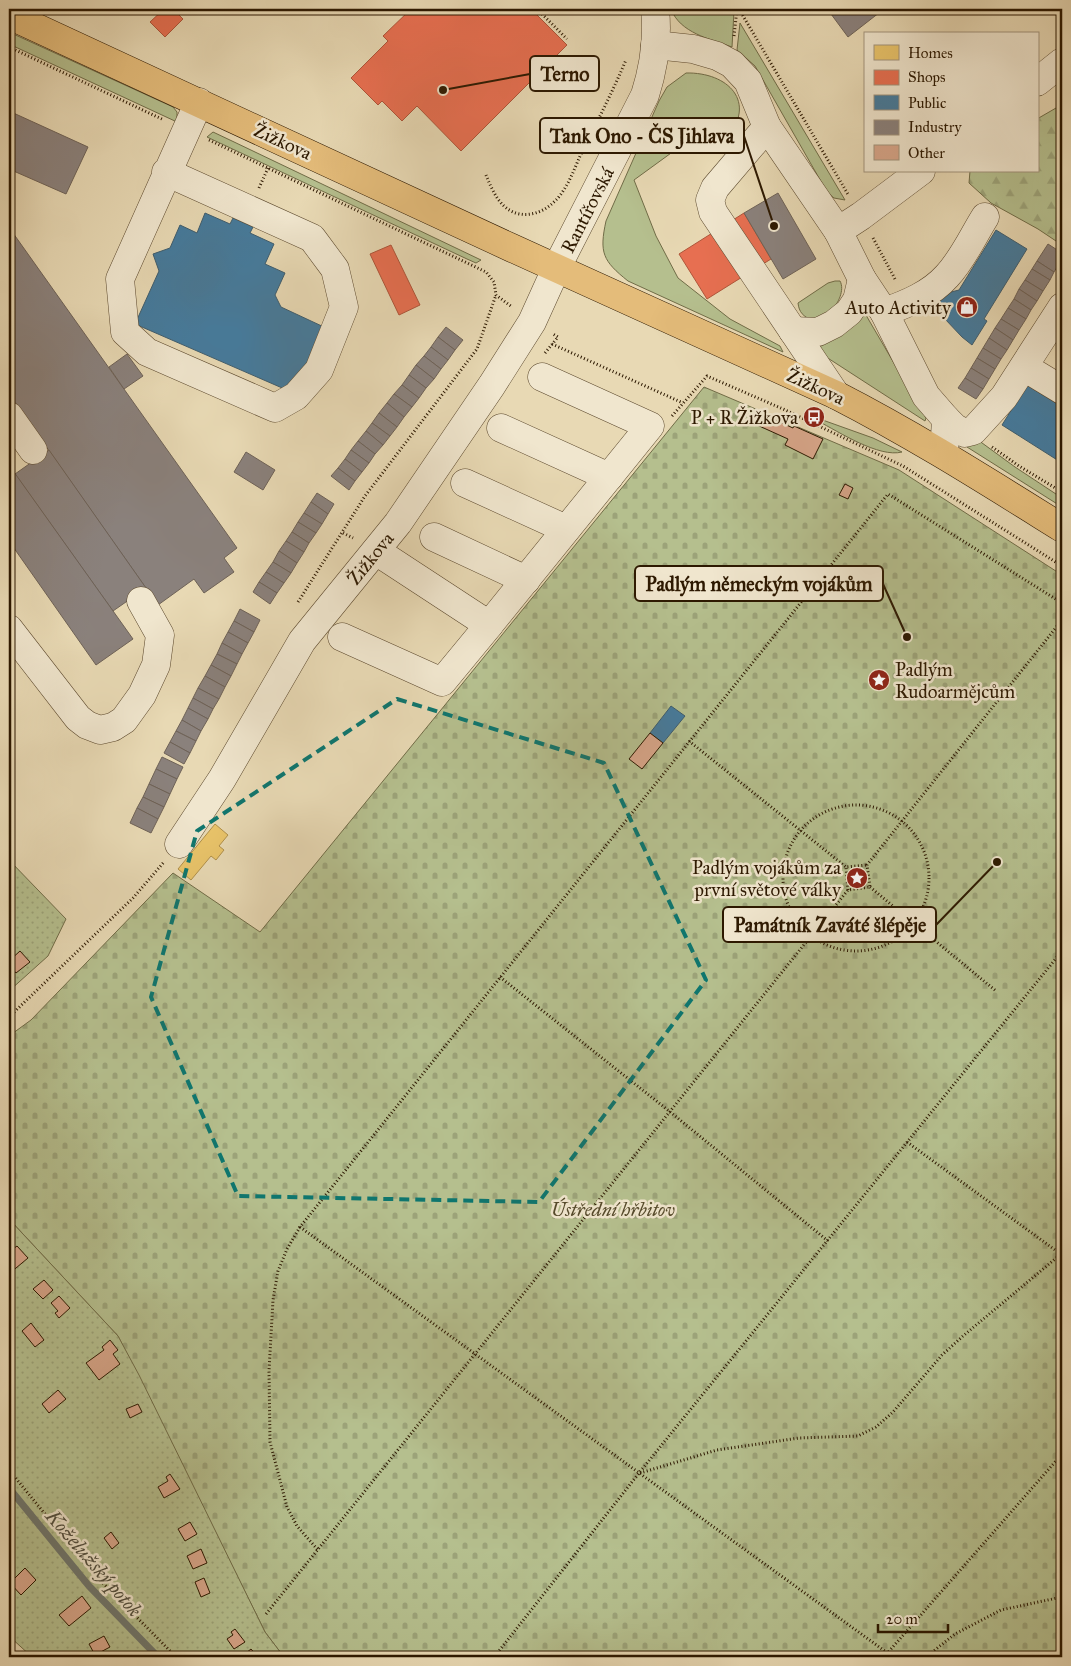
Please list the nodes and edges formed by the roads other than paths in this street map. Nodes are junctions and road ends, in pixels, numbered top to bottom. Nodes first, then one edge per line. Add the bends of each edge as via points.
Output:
1 (655, 9) edge
2 (9, 15) edge
3 (656, 46) junction
4 (1062, 62) edge
5 (1038, 81) edge
6 (199, 102) junction
7 (767, 127) junction
8 (166, 172) junction
9 (921, 172) edge
10 (985, 217) dead end
11 (838, 231) junction
12 (556, 269) junction
13 (862, 279) junction
14 (1062, 307) edge
15 (896, 308) junction
16 (793, 331) junction
17 (1024, 367) junction
18 (542, 377) dead end
19 (1062, 390) edge
20 (836, 394) junction
21 (9, 416) edge
22 (946, 419) junction
23 (501, 428) dead end
24 (33, 450) dead end
25 (944, 454) junction
26 (609, 476) junction
27 (465, 483) dead end
28 (1062, 528) edge
29 (566, 529) junction
30 (434, 537) dead end
31 (376, 551) junction
32 (526, 580) junction
33 (141, 601) dead end
34 (489, 625) junction
35 (9, 629) edge
36 (342, 637) dead end
37 (179, 844) road end

1 - 3 street, Rantířovská
2 - 6 main road, Žižkova
3 - 7 street via 693,49 732,64 748,81
3 - 12 street, Rantířovská via 645,95
4 - 5 street
6 - 8 street
6 - 12 main road, Žižkova
7 - 11 street
7 - 16 street via 715,188 710,200 714,212
8 - 8 street via 120,279 125,332 147,352 275,408 296,396 319,370 344,307 335,269 312,238
9 - 11 street
10 - 15 street via 948,275 938,285
11 - 13 street
12 - 20 main road, Žižkova
12 - 31 street, Žižkova via 532,322 492,385 398,524
13 - 15 street
13 - 16 street via 858,300 834,324 818,332
14 - 17 street
15 - 22 street via 926,396
16 - 20 street
17 - 19 street
17 - 22 street via 1004,397 973,431 955,428
18 - 26 street via 650,426
20 - 25 main road, Žižkova
21 - 24 street
22 - 25 street
23 - 26 street
25 - 28 main road, Žižkova
26 - 29 street
27 - 29 street
29 - 32 street
30 - 32 street
31 - 34 street
31 - 37 street, Žižkova via 302,641 222,779
32 - 34 street
33 - 35 street via 160,635 156,665 134,709 113,728 100,730 78,718
34 - 36 street via 442,682

